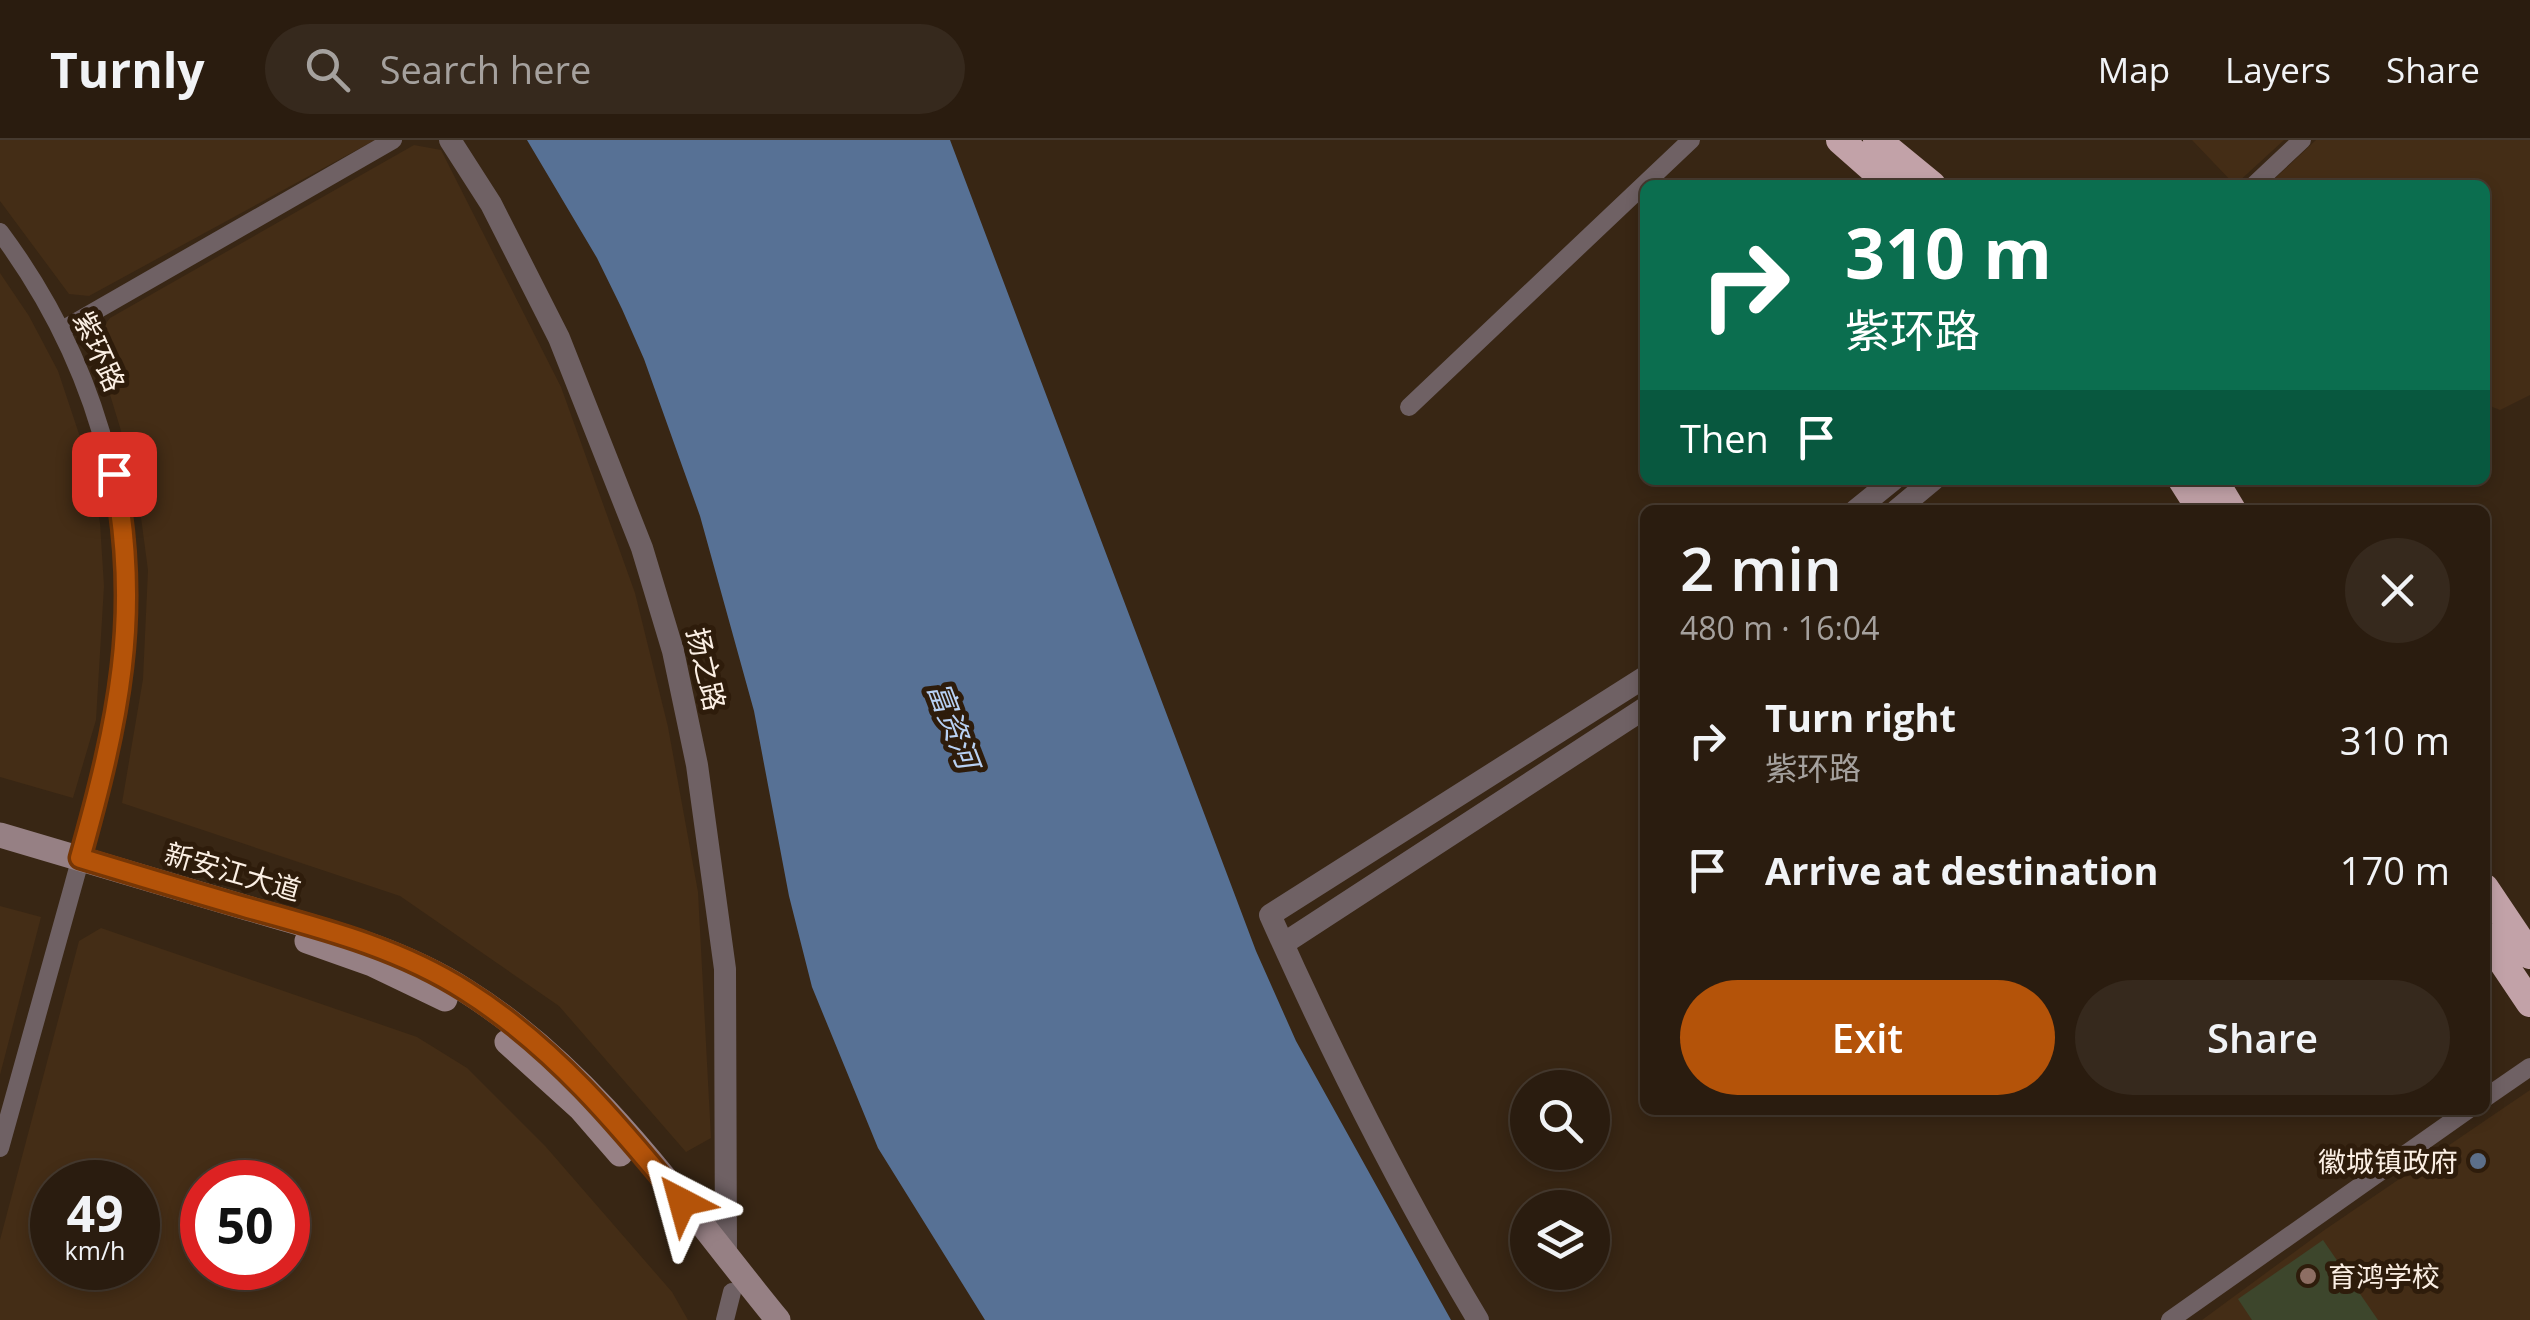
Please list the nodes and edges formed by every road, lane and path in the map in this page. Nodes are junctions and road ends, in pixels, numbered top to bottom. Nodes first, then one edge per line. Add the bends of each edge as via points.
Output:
1 (394, 140) edge
2 (450, 140) edge
3 (1692, 140) edge
4 (1840, 140) edge
5 (1877, 140) edge
6 (2302, 140) edge
7 (1649, 180) edge
8 (1885, 180) edge
9 (1926, 180) edge
10 (2259, 180) edge
11 (1640, 189) edge
12 (0, 232) edge
13 (62, 330) junction
14 (1409, 406) dead end
15 (1887, 485) edge
16 (1928, 485) edge
17 (1862, 505) edge
18 (1903, 505) edge
19 (1640, 680) edge
20 (1640, 711) edge
21 (0, 834) edge
22 (0, 853) edge
23 (78, 867) junction
24 (2490, 895) edge
25 (2490, 943) edge
26 (1283, 944) junction
27 (2530, 955) edge
28 (2530, 1003) edge
29 (2530, 1066) edge
30 (2490, 1094) edge
31 (2461, 1115) edge
32 (0, 1148) edge
33 (726, 1256) junction
34 (732, 1292) junction
35 (725, 1320) edge
36 (755, 1320) edge
37 (778, 1320) edge
38 (1478, 1320) edge
39 (2170, 1320) edge

1 - 13 street
2 - 33 street, 扬之路 via 491,204 559,338 642,548 673,651 726,969
3 - 7 street
4 - 8 highway
5 - 9 highway
6 - 10 street
11 - 14 street
12 - 13 street, 紫环路
13 - 23 street, 紫环路 via 107,444 128,599 118,711
15 - 17 street
16 - 18 street
19 - 26 street via 1270,916
20 - 26 street
21 - 23 main road, 新安江大道
22 - 23 main road, 新安江大道
23 - 32 street, 紫环路
23 - 33 main road, 新安江大道 via 348,936 466,991 593,1096
23 - 34 main road, 新安江大道 via 342,952 456,1006 580,1109
24 - 27 highway
25 - 28 highway
26 - 38 street via 1370,1126
29 - 30 street
31 - 39 street
33 - 37 main road, 新安江大道
34 - 35 street
34 - 36 main road, 新安江大道

